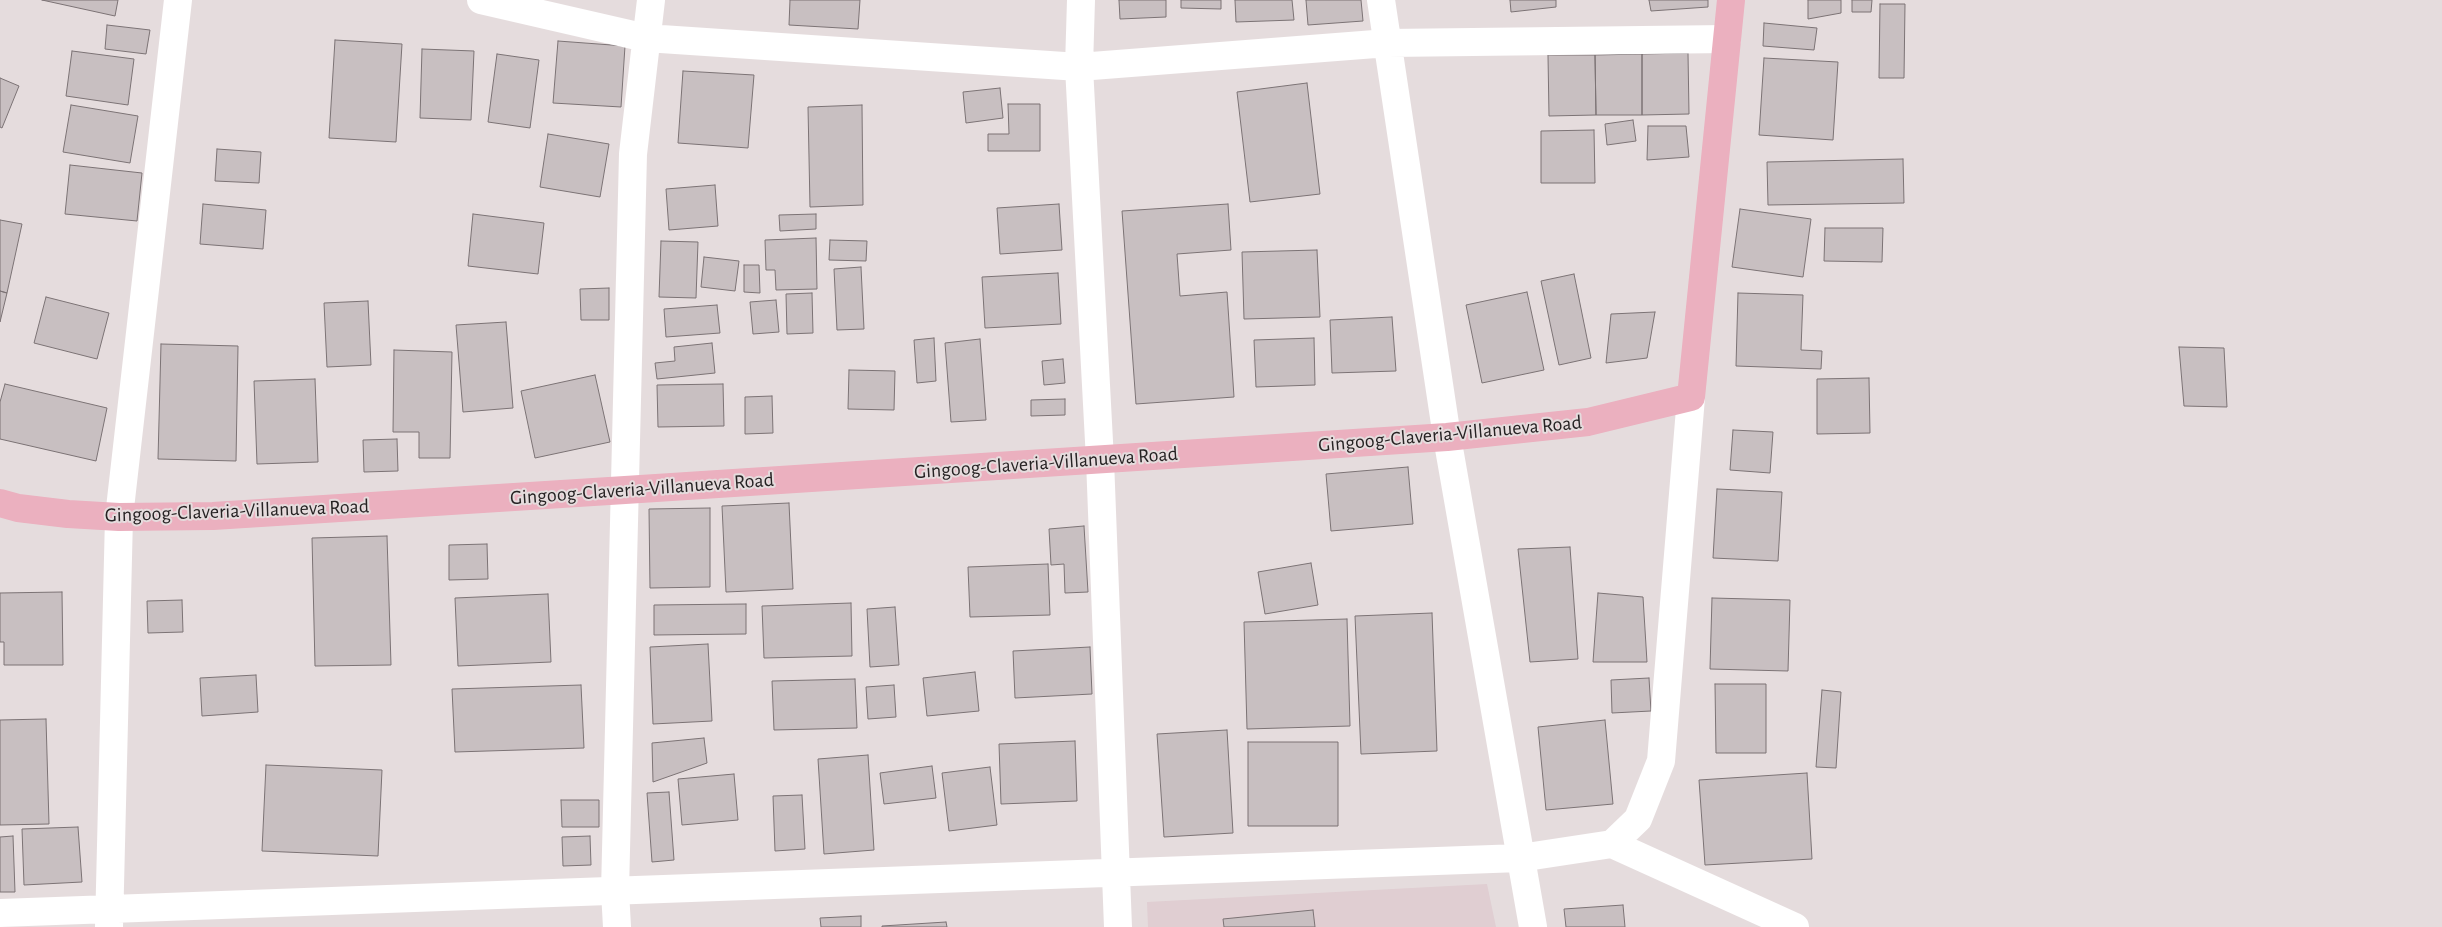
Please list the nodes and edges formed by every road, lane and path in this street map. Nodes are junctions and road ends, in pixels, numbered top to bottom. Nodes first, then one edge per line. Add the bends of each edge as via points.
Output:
1 (178, 0) edge
2 (481, 0) edge
3 (651, 0) edge
4 (1081, 0) edge
5 (1381, 0) edge
6 (1731, 0) edge
7 (646, 38) junction
8 (1728, 39) junction
9 (1388, 43) junction
10 (1079, 68) junction
11 (1691, 396) junction
12 (1447, 437) junction
13 (1100, 460) junction
14 (625, 490) junction
15 (0, 503) edge
16 (119, 517) junction
17 (1612, 844) junction
18 (1520, 858) junction
19 (1116, 873) junction
20 (615, 891) junction
21 (0, 912) edge
22 (109, 918) edge
23 (617, 927) edge
24 (1118, 927) edge
25 (1532, 927) edge
26 (1795, 927) edge

1 - 16 street
2 - 7 street
3 - 7 street
4 - 10 street
5 - 9 street
6 - 8 main road
7 - 10 street
7 - 14 street via 633,154
8 - 9 street
8 - 11 main road
9 - 10 street
9 - 12 street
10 - 13 street
11 - 12 main road, Gingoog-Claveria-Villanueva Road via 1588,422
11 - 17 street via 1661,761 1638,819
12 - 13 main road, Gingoog-Claveria-Villanueva Road
12 - 18 street
13 - 14 main road, Gingoog-Claveria-Villanueva Road
13 - 19 street
14 - 16 main road, Gingoog-Claveria-Villanueva Road via 213,516
14 - 20 street
15 - 16 main road, Gingoog-Claveria-Villanueva Road via 68,514
16 - 22 street
17 - 18 street
17 - 26 street
18 - 19 street
18 - 25 street
19 - 20 street
19 - 24 street
20 - 22 street
20 - 23 street
21 - 22 street

